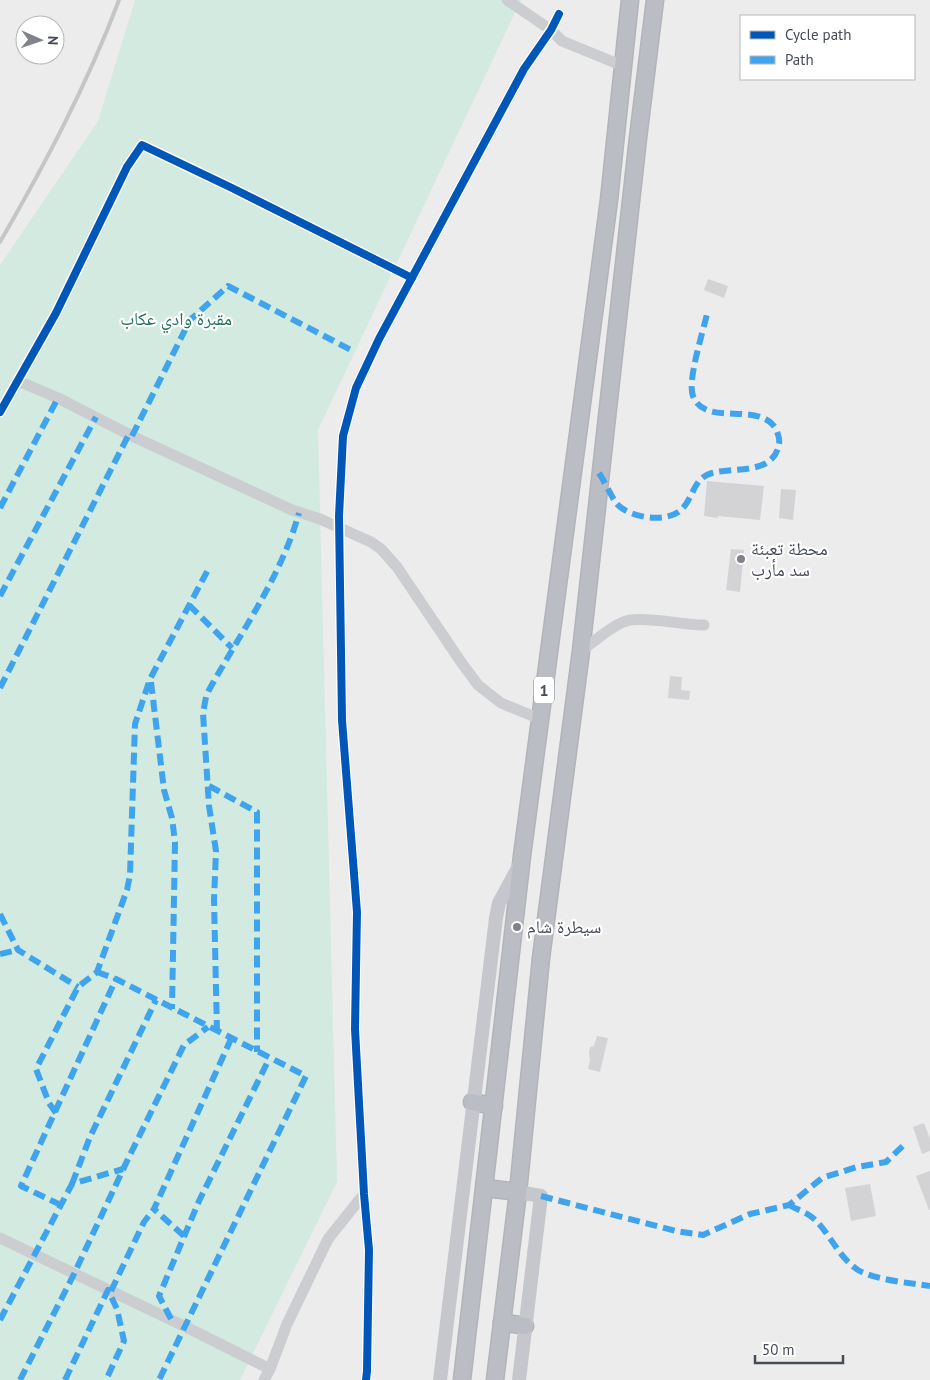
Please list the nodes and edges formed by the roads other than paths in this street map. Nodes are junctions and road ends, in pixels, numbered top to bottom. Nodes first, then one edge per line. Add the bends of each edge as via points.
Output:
1 (507, 0) edge
2 (630, 0) edge
3 (655, 0) edge
4 (559, 14) dead end
5 (551, 30) junction
6 (623, 66) junction
7 (412, 278) junction
8 (18, 381) junction
9 (0, 412) edge
10 (340, 528) junction
11 (704, 624) dead end
12 (581, 651) junction
13 (540, 719) junction
14 (522, 856) junction
15 (472, 1102) junction
16 (494, 1106) junction
17 (484, 1188) junction
18 (518, 1192) junction
19 (364, 1194) junction
20 (0, 1238) edge
21 (502, 1322) junction
22 (525, 1326) junction
23 (270, 1369) junction
24 (264, 1380) edge
25 (366, 1380) edge
26 (440, 1380) edge
27 (462, 1380) edge
28 (495, 1380) edge
29 (519, 1380) edge

1 - 5 street
2 - 6 highway, 1
3 - 12 highway, 1
4 - 5 street
5 - 6 street via 562,41
5 - 7 street via 524,69
6 - 13 highway, 1 via 609,200
7 - 8 street via 142,146 126,167 56,314
7 - 10 street via 356,388 343,436
8 - 9 street
8 - 10 street via 292,510
10 - 13 street via 371,542 390,557 478,685 501,703
10 - 19 street via 342,720 357,912 355,1029
11 - 12 street via 628,620
12 - 18 highway, 1 via 544,938
13 - 14 highway, 1
14 - 15 main road via 499,903
14 - 16 highway, 1
15 - 16 highway
15 - 26 main road
16 - 17 highway, 1
17 - 18 highway
17 - 27 highway, 1
18 - 21 highway, 1
18 - 22 main road via 541,1196
19 - 23 street via 328,1239 287,1324
19 - 25 street via 369,1250
20 - 23 street
21 - 22 highway
21 - 28 highway, 1
22 - 29 main road
23 - 24 street

